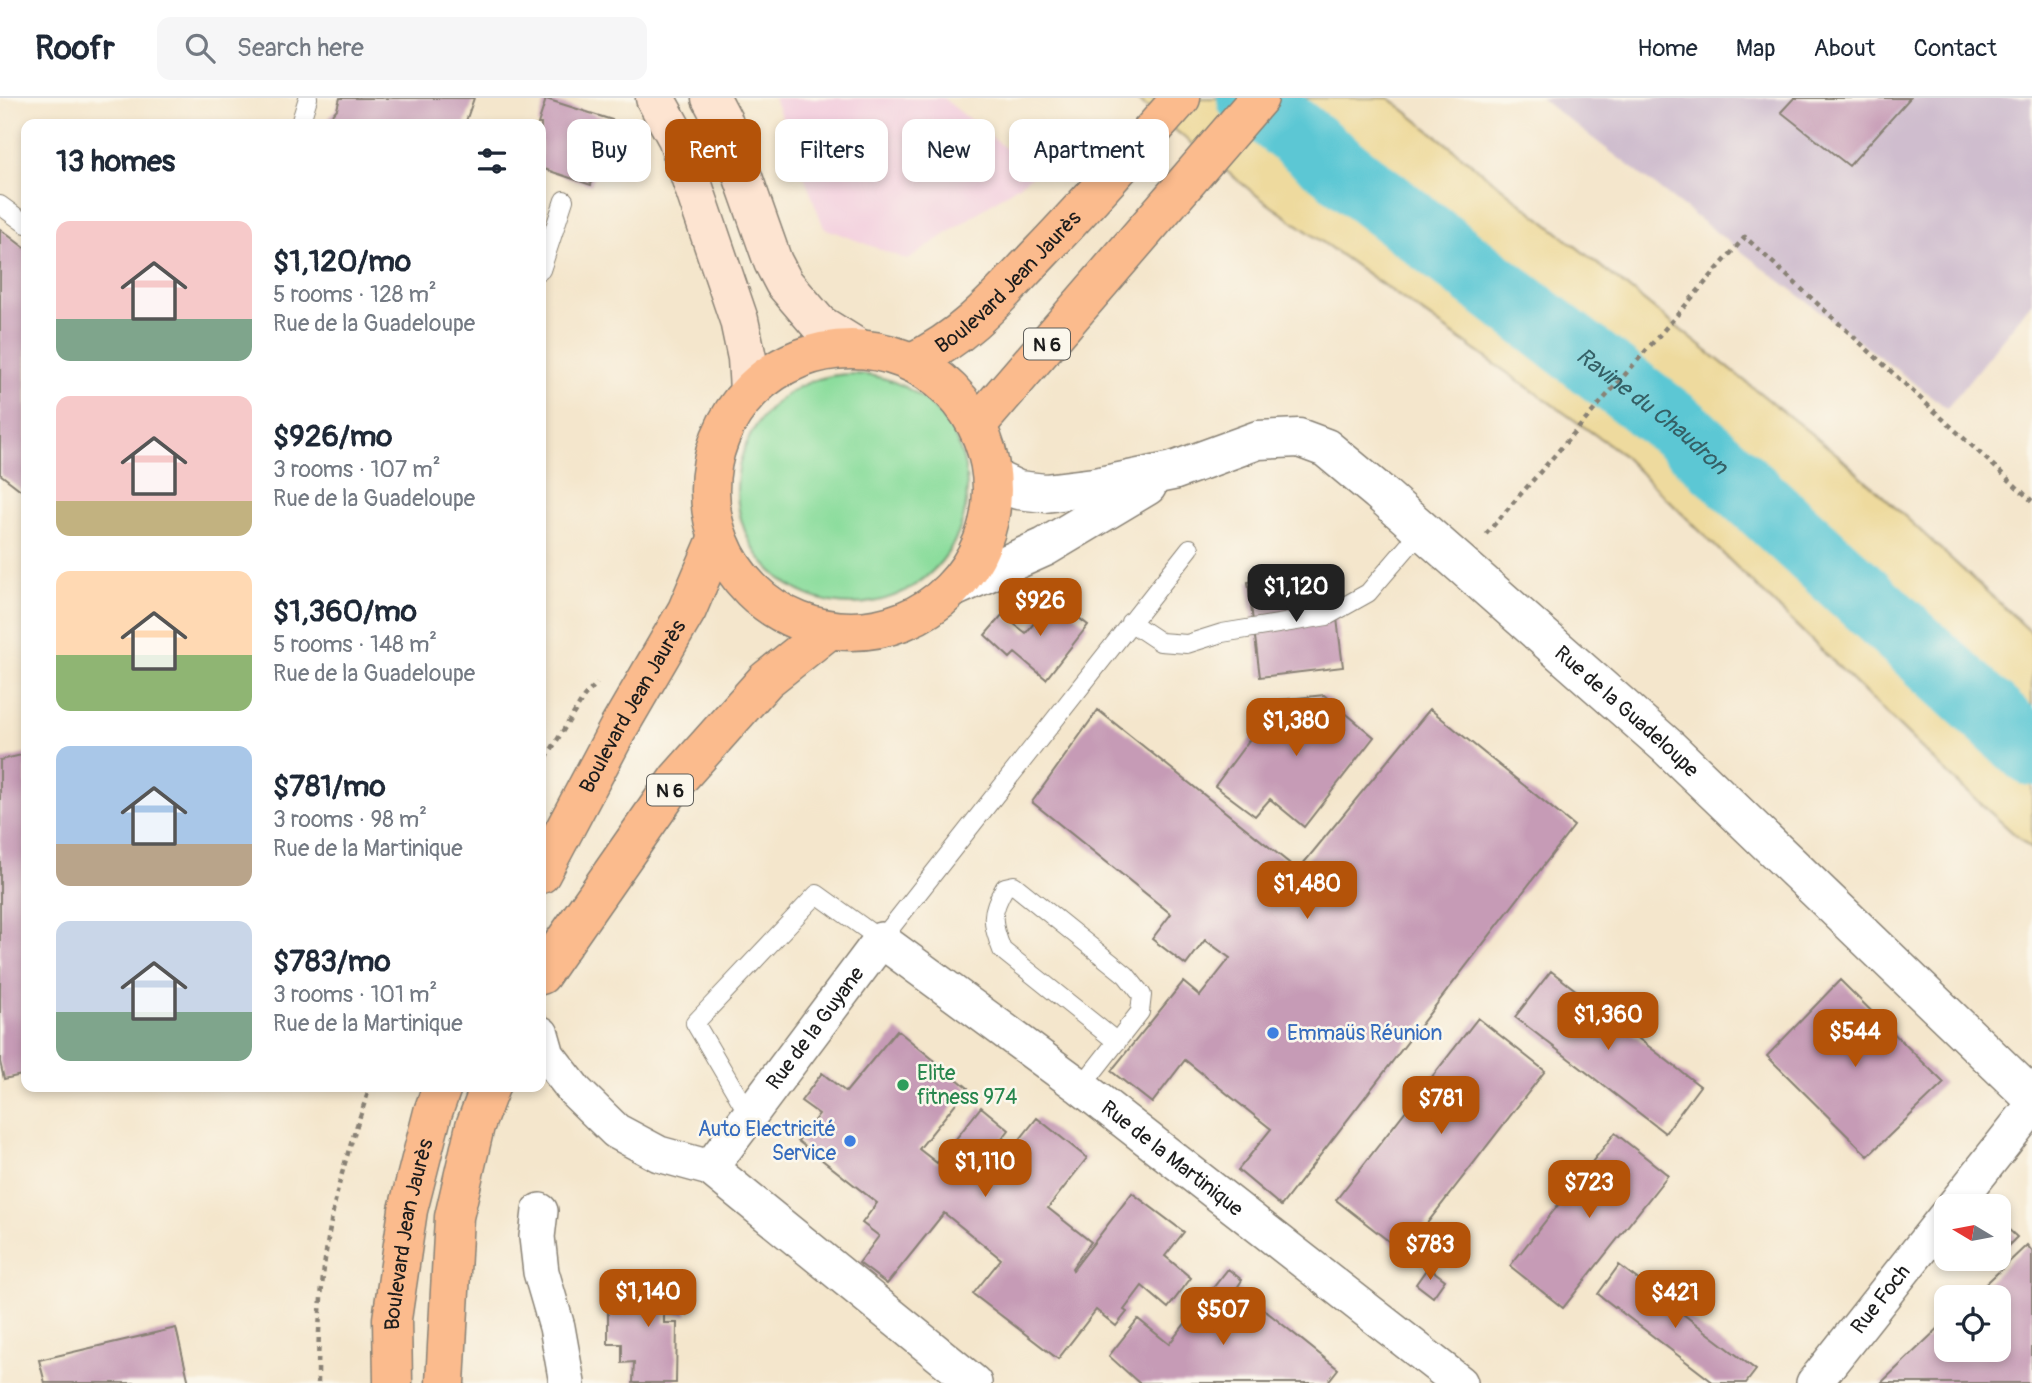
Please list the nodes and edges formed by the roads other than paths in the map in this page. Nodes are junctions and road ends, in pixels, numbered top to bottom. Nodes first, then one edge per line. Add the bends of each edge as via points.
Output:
1 (308, 98) edge
2 (655, 98) edge
3 (711, 98) edge
4 (1181, 98) edge
5 (1259, 98) edge
6 (302, 119) edge
7 (565, 200) dead end
8 (0, 205) edge
9 (21, 220) edge
10 (546, 255) edge
11 (856, 348) junction
12 (912, 362) junction
13 (749, 391) junction
14 (977, 425) junction
15 (1173, 471) junction
16 (992, 478) junction
17 (1422, 530) junction
18 (718, 537) junction
19 (1190, 548) dead end
20 (953, 588) junction
21 (1129, 622) junction
22 (829, 630) junction
23 (546, 865) edge
24 (881, 940) junction
25 (546, 968) edge
26 (1116, 1042) junction
27 (546, 1052) edge
28 (1081, 1087) junction
29 (440, 1092) edge
30 (488, 1092) edge
31 (2032, 1097) edge
32 (2032, 1107) edge
33 (749, 1115) junction
34 (710, 1168) junction
35 (1963, 1194) edge
36 (540, 1211) dead end
37 (1934, 1231) edge
38 (393, 1383) edge
39 (444, 1383) edge
40 (566, 1383) edge
41 (974, 1383) edge
42 (1460, 1383) edge
43 (1814, 1383) edge

1 - 6 lane
2 - 13 main road via 677,138 739,320
3 - 11 main road via 784,283 819,324
4 - 12 main road, Boulevard Jean Jaurès via 974,323
5 - 14 main road, N 6
7 - 10 lane
8 - 9 lane
11 - 12 main road via 885,351
11 - 13 main road via 817,352 780,366
12 - 14 main road via 950,388
13 - 18 main road via 726,423 713,460 710,499
14 - 16 main road
15 - 16 street, Rue de la Guadeloupe via 1045,493 1018,490
15 - 17 street, Rue de la Guadeloupe via 1258,440 1299,438 1334,454
15 - 20 street, Rue de la Guadeloupe via 1045,547
16 - 20 main road via 989,518 976,556
17 - 21 lane via 1368,593 1326,616 1222,633 1187,644 1160,642
17 - 31 street, Rue de la Guadeloupe via 1667,746
18 - 22 main road via 742,582 781,614
18 - 23 main road, Boulevard Jean Jaurès via 687,610
19 - 21 lane, Rue de la Guyane
20 - 22 main road via 927,610 896,625 863,632
21 - 24 lane, Rue de la Guyane
22 - 25 main road, N 6 via 766,680 677,780
24 - 28 street, Rue de la Martinique
24 - 33 street, Rue de la Guyane
24 - 33 lane via 817,894 695,1023
26 - 26 lane via 1140,1012 1142,995 1126,975 1014,885 1005,887 994,905 993,928 1002,950
26 - 28 lane
27 - 34 street via 575,1091 616,1131 659,1154
28 - 42 street, Rue de la Martinique
29 - 38 main road, Boulevard Jean Jaurès via 408,1210 392,1319
30 - 39 main road, Boulevard Jean Jaurès via 475,1126 454,1217
32 - 35 street
33 - 34 street, Rue de la Guyane
34 - 41 street
36 - 40 street via 541,1272 557,1327
37 - 43 street, Rue Foch

